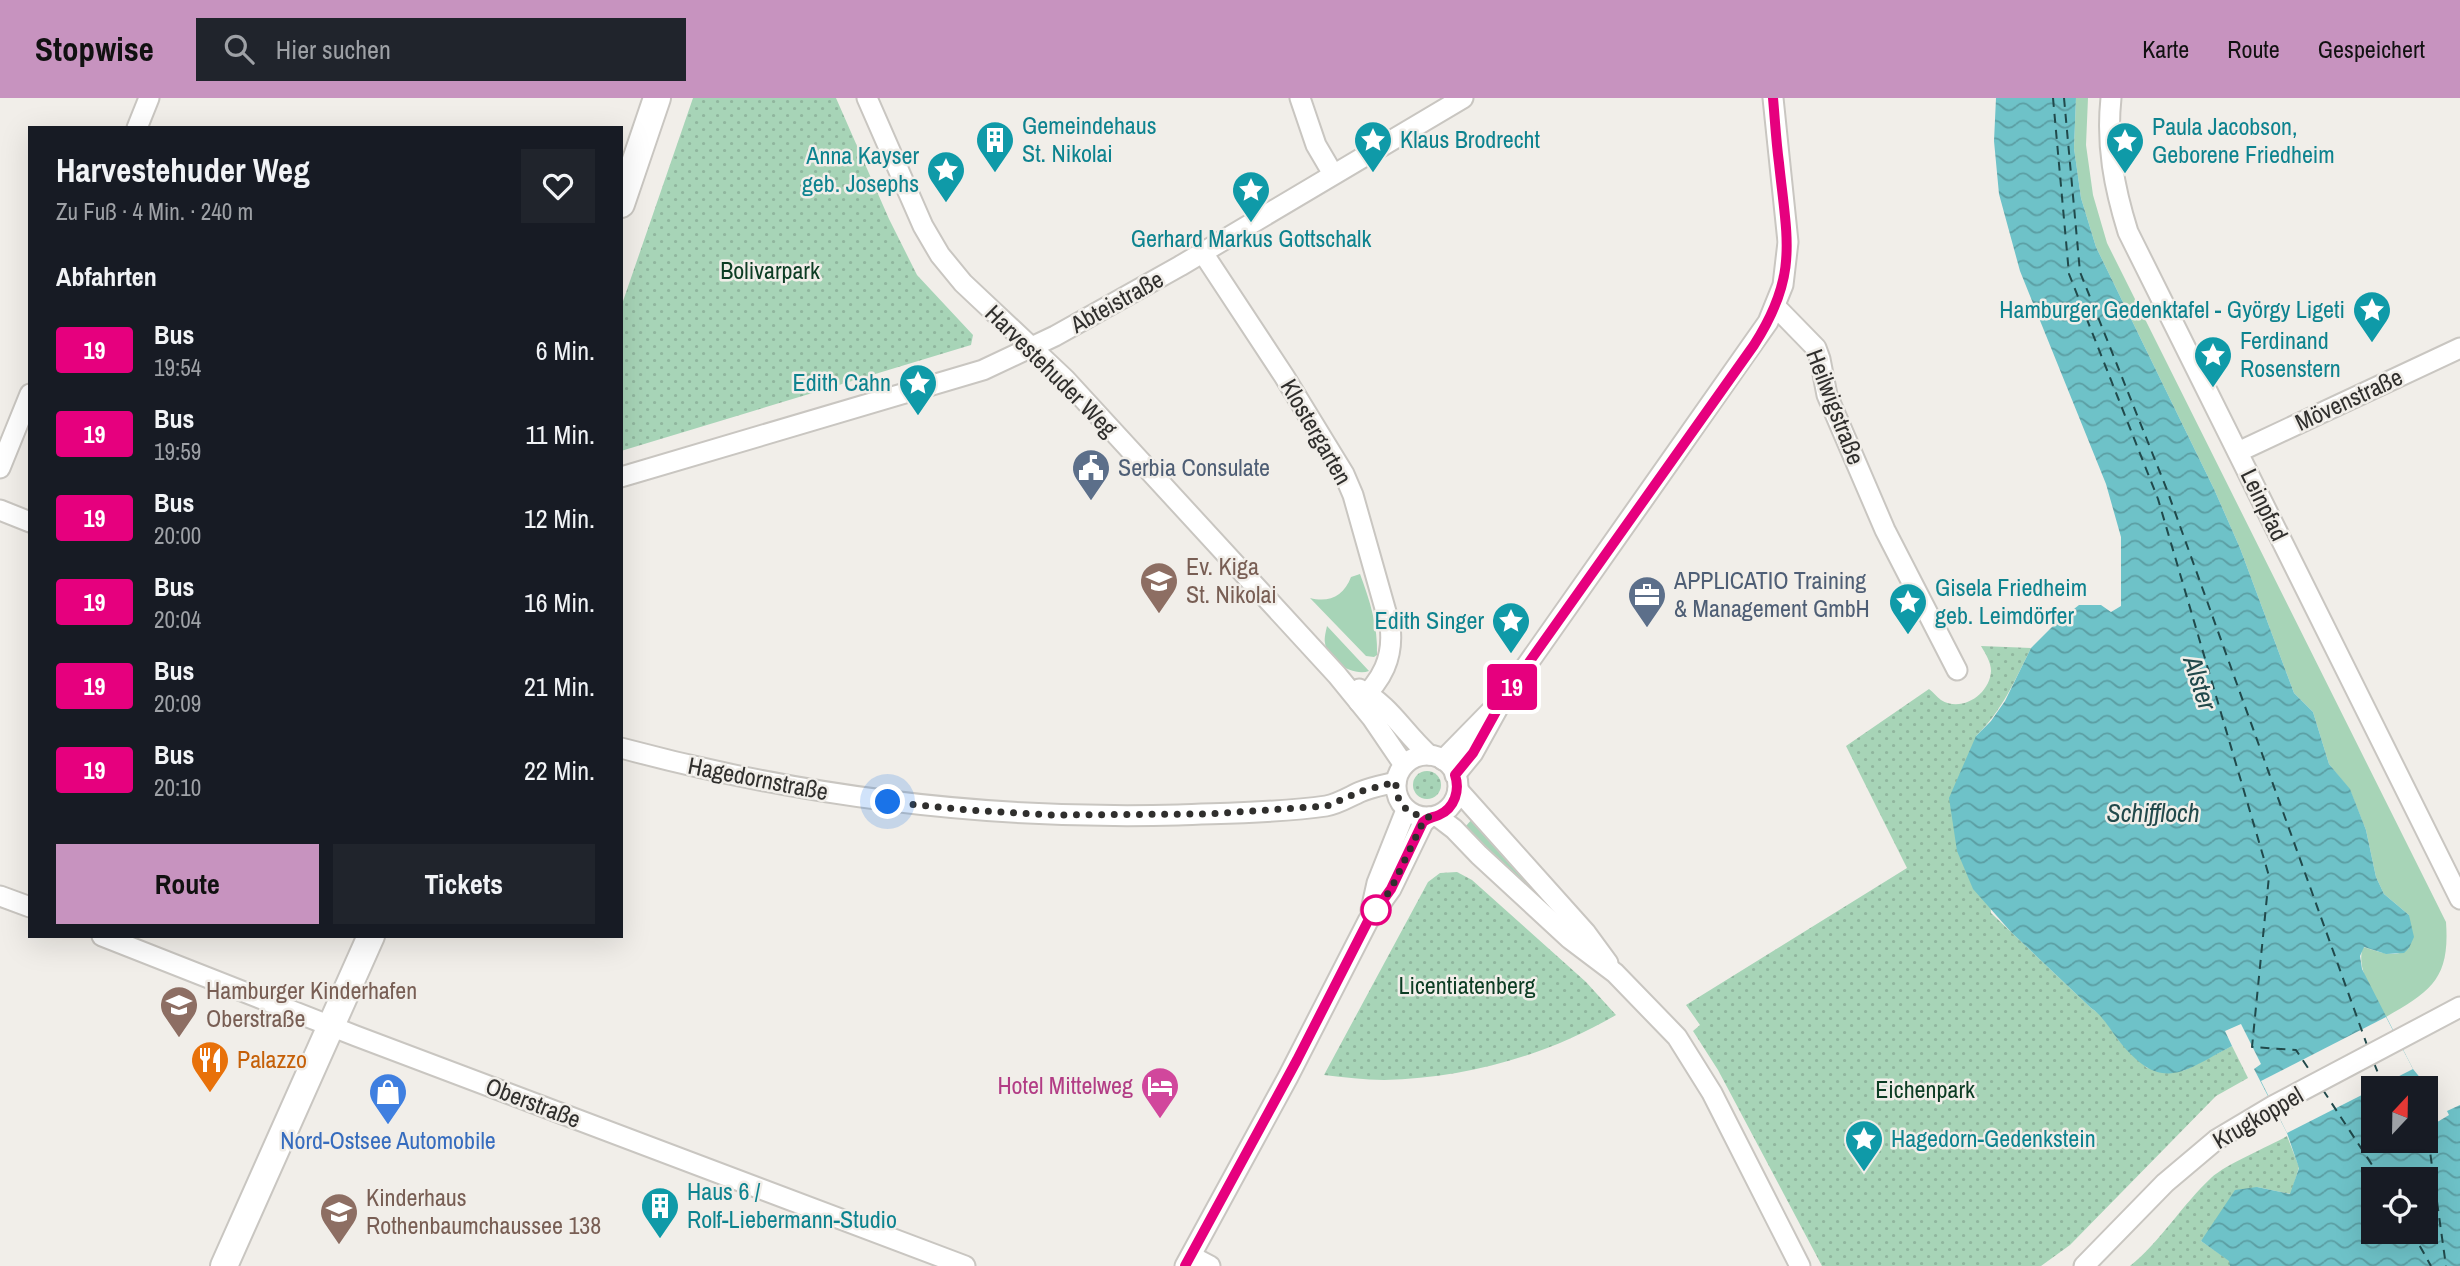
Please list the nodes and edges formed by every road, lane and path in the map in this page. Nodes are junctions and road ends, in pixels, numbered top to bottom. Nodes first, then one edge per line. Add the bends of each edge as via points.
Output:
1 (149, 98) edge
2 (657, 98) edge
3 (867, 98) edge
4 (1300, 98) edge
5 (1463, 98) edge
6 (1773, 98) edge
7 (2111, 98) edge
8 (138, 126) edge
9 (1332, 174) junction
10 (623, 198) edge
11 (1203, 253) junction
12 (1775, 306) junction
13 (1032, 347) junction
14 (2460, 348) edge
15 (28, 399) edge
16 (2238, 452) junction
17 (0, 468) edge
18 (623, 476) edge
19 (0, 510) edge
20 (28, 521) edge
21 (1957, 670) dead end
22 (1363, 698) junction
23 (623, 749) edge
24 (1446, 770) junction
25 (1400, 774) junction
26 (1406, 810) junction
27 (1433, 816) junction
28 (0, 896) edge
29 (2460, 899) edge
30 (28, 907) edge
31 (1368, 921) junction
32 (107, 938) edge
33 (370, 938) edge
34 (1615, 973) junction
35 (2460, 1007) edge
36 (331, 1026) junction
37 (1188, 1261) edge
38 (223, 1266) edge
39 (965, 1266) edge
40 (1210, 1266) edge
41 (1800, 1266) edge
42 (2084, 1266) edge

1 - 8 street
2 - 10 main road
3 - 13 street, Harvestehuder Weg via 940,255 979,300
4 - 9 street
5 - 9 street, Abteistraße
6 - 12 street via 1788,242 1786,270
7 - 16 street, Leinpfad via 2109,151 2128,232
9 - 11 street, Abteistraße
11 - 13 street, Abteistraße
11 - 22 street, Klostergarten via 1320,433 1353,495 1391,637 1385,670
12 - 21 street, Heilwigstraße via 1816,348 1827,394 1885,530
12 - 24 street via 1754,345 1503,699 1473,753
13 - 18 street, Abteistraße via 983,370
13 - 22 street, Harvestehuder Weg
14 - 16 street, Mövenstraße
15 - 17 street
16 - 29 street, Leinpfad
19 - 20 street
22 - 24 street, Harvestehuder Weg via 1394,714 1417,745
22 - 25 street, Harvestehuder Weg
23 - 25 street, Hagedornstraße via 788,787 919,805 1049,815 1195,814 1327,806
24 - 25 street via 1415,758
24 - 27 street via 1450,806
24 - 34 street, Harvestehuder Weg via 1587,933
25 - 26 street, Harvestehuder Weg via 1398,799
26 - 27 street, Harvestehuder Weg
26 - 31 street via 1377,883
27 - 31 street via 1423,822 1391,889
27 - 34 street, Harvestehuder Weg via 1454,829 1570,939
28 - 30 street
31 - 37 street
32 - 36 street, Oberstraße
33 - 36 main road
34 - 41 street, Harvestehuder Weg via 1662,1020 1692,1059
35 - 42 street, Krugkoppel via 2216,1140
36 - 38 main road
36 - 39 street, Oberstraße
37 - 40 street

